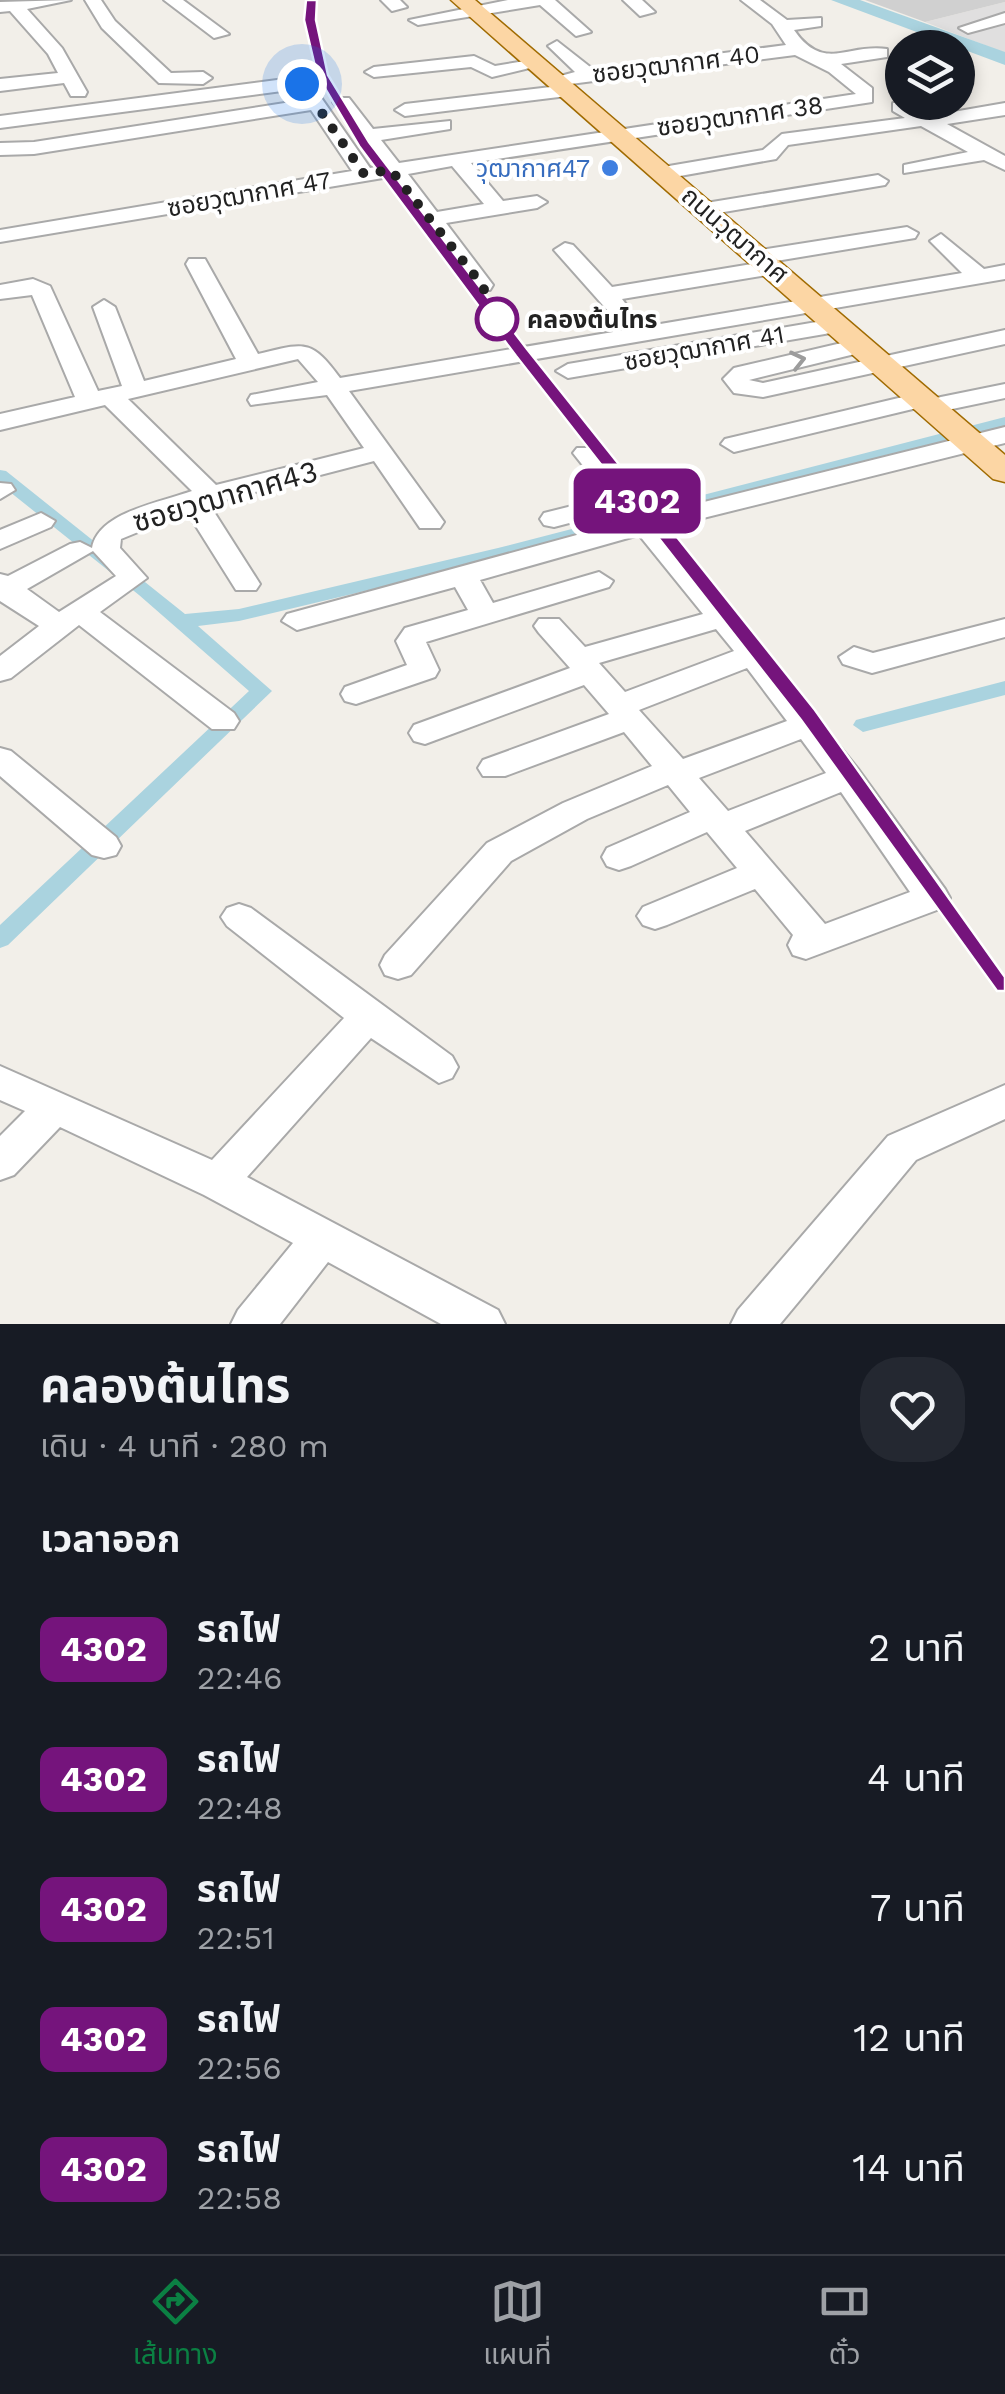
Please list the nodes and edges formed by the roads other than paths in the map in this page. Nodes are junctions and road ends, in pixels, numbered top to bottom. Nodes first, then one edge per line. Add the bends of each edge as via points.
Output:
1 (63, 0) edge
2 (93, 0) edge
3 (172, 0) edge
4 (542, 0) edge
5 (631, 0) edge
6 (748, 0) edge
7 (12, 4) edge
8 (468, 5) edge
9 (646, 12) dead end
10 (407, 13) edge
11 (1005, 18) edge
12 (815, 22) dead end
13 (6, 26) dead end
14 (782, 26) junction
15 (968, 28) dead end
16 (582, 32) dead end
17 (38, 33) junction
18 (220, 34) dead end
19 (669, 41) dead end
20 (612, 47) dead end
21 (798, 48) junction
22 (882, 52) dead end
23 (824, 61) junction
24 (692, 63) junction
25 (638, 69) junction
26 (561, 71) junction
27 (374, 72) dead end
28 (2, 74) edge
29 (241, 74) dead end
30 (342, 102) dead end
31 (315, 104) junction
32 (1005, 108) edge
33 (405, 110) dead end
34 (46, 116) junction
35 (500, 116) dead end
36 (924, 121) junction
37 (0, 122) edge
38 (616, 133) junction
39 (364, 136) junction
40 (56, 144) junction
41 (0, 149) edge
42 (456, 159) junction
43 (996, 159) edge
44 (911, 169) dead end
45 (391, 170) junction
46 (663, 173) junction
47 (364, 174) junction
48 (878, 181) dead end
49 (537, 202) dead end
50 (706, 208) junction
51 (499, 209) junction
52 (430, 219) junction
53 (907, 233) dead end
54 (0, 236) edge
55 (941, 241) dead end
56 (565, 250) dead end
57 (768, 262) junction
58 (197, 264) dead end
59 (1005, 272) edge
60 (980, 277) junction
61 (482, 285) dead end
62 (0, 292) edge
63 (606, 295) junction
64 (815, 304) junction
65 (104, 307) dead end
66 (840, 324) junction
67 (640, 332) junction
68 (1005, 337) edge
69 (872, 353) junction
70 (250, 362) junction
71 (568, 371) dead end
72 (331, 386) junction
73 (135, 388) junction
74 (1005, 390) edge
75 (99, 398) junction
76 (260, 400) dead end
77 (928, 403) junction
78 (0, 422) edge
79 (1005, 434) edge
80 (967, 437) junction
81 (734, 444) dead end
82 (379, 452) junction
83 (586, 454) dead end
84 (1005, 472) edge
85 (202, 497) junction
86 (634, 514) junction
87 (554, 518) dead end
88 (41, 521) dead end
89 (430, 522) dead end
90 (0, 542) edge
91 (80, 550) dead end
92 (463, 576) junction
93 (599, 581) dead end
94 (246, 584) dead end
95 (2, 588) edge
96 (484, 614) junction
97 (722, 618) junction
98 (70, 620) junction
99 (297, 621) dead end
100 (549, 626) dead end
101 (1005, 628) edge
102 (753, 655) junction
103 (854, 657) dead end
104 (585, 666) junction
105 (0, 671) edge
106 (356, 694) dead end
107 (625, 712) junction
108 (222, 720) dead end
109 (806, 725) junction
110 (425, 734) dead end
111 (0, 759) edge
112 (494, 768) dead end
113 (677, 771) junction
114 (847, 777) junction
115 (718, 821) junction
116 (104, 846) dead end
117 (618, 858) dead end
118 (762, 872) junction
119 (239, 916) dead end
120 (655, 916) dead end
121 (398, 964) dead end
122 (368, 1016) junction
123 (439, 1067) dead end
124 (0, 1082) edge
125 (1005, 1101) edge
126 (56, 1105) junction
127 (0, 1163) edge
128 (218, 1182) junction
129 (324, 1236) junction
130 (253, 1324) edge
131 (481, 1324) edge
132 (753, 1324) edge

1 - 7 street
2 - 29 street via 108,24 166,79
3 - 18 street
4 - 8 street
4 - 16 street
5 - 9 street
6 - 14 street
7 - 17 street
8 - 10 street
8 - 26 main road, ถนนวุฒากาศ
11 - 15 street
12 - 14 street
13 - 17 street via 19,35
14 - 21 street
17 - 28 street via 74,84
19 - 24 street
20 - 25 street
21 - 23 street
21 - 24 street, ซอยวุฒากาศ 40
22 - 23 street
23 - 38 street, ซอยวุฒากาศ 38 via 865,98
24 - 25 street, ซอยวุฒากาศ 40
25 - 26 street, ซอยวุฒากาศ 40
26 - 27 street via 492,72 474,61
26 - 33 street
26 - 38 main road, ถนนวุฒากาศ
30 - 39 street
31 - 34 street via 299,74
31 - 40 street
31 - 47 street
32 - 36 street
34 - 37 street
34 - 40 street
35 - 39 street
36 - 43 street
36 - 46 street via 782,140 769,155
38 - 42 street, ซอยวุฒากาศ 47
38 - 46 main road, ถนนวุฒากาศ
39 - 45 street
40 - 41 street
42 - 45 street, ซอยวุฒากาศ 47
42 - 51 street
43 - 44 street
45 - 47 street, ซอยวุฒากาศ 47
45 - 52 street
46 - 50 main road, ถนนวุฒากาศ
47 - 54 street, ซอยวุฒากาศ 47
48 - 50 street
49 - 51 street
50 - 57 main road, ถนนวุฒากาศ
51 - 52 street
52 - 61 street
53 - 57 street
55 - 60 street
56 - 63 street
57 - 63 street
57 - 64 main road, ถนนวุฒากาศ
58 - 70 street
59 - 60 street
60 - 64 street
62 - 75 street via 33,286 42,291
63 - 67 street
64 - 66 main road, ถนนวุฒากาศ
64 - 67 street
65 - 73 street
66 - 69 main road, ถนนวุฒากาศ
66 - 71 street, ซอยวุฒากาศ 41
67 - 72 street
68 - 69 street
69 - 77 main road, ถนนวุฒากาศ
70 - 72 street via 300,351 311,355
70 - 73 street
72 - 76 street
72 - 82 street
73 - 75 street
74 - 77 street
75 - 78 street
75 - 85 street
77 - 80 main road, ถนนวุฒากาศ
77 - 81 street
79 - 80 street
80 - 84 main road, ถนนวุฒากาศ
80 - 86 street
82 - 85 street, ซอยวุฒากาศ43
82 - 89 street
83 - 86 street
85 - 94 street
85 - 98 street, ซอยวุฒากาศ43 via 108,536 106,550 129,581
86 - 87 street
86 - 92 street
86 - 97 street
88 - 90 street
91 - 95 street
92 - 96 street
92 - 99 street
93 - 96 street
95 - 98 street
96 - 106 street via 415,635 411,640 424,670
97 - 102 street
97 - 104 street
98 - 105 street, ซอยวุฒากาศ43
98 - 108 street
100 - 104 street
101 - 103 street via 872,663
102 - 107 street
102 - 109 street
104 - 107 street
104 - 110 street
107 - 112 street
107 - 113 street
109 - 113 street
109 - 114 street
111 - 116 street
113 - 115 street
113 - 121 street via 575,811 499,852
114 - 115 street
114 - 118 street via 932,898 812,943
115 - 117 street
115 - 118 street
118 - 120 street
119 - 122 street
122 - 123 street
122 - 128 street
124 - 126 street
125 - 132 street via 902,1148
126 - 127 street
126 - 128 street
128 - 129 street
129 - 130 street
129 - 131 street

